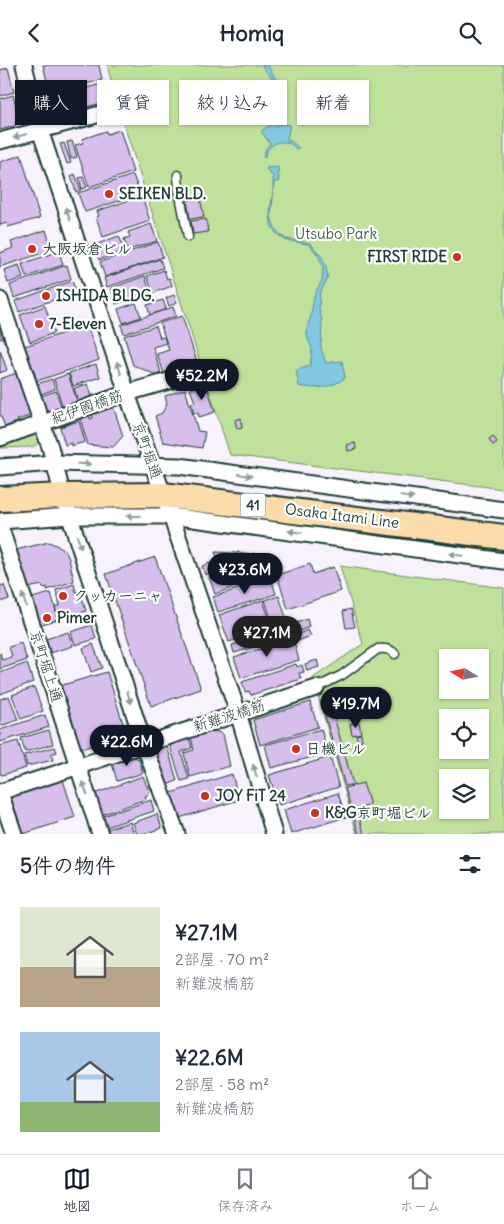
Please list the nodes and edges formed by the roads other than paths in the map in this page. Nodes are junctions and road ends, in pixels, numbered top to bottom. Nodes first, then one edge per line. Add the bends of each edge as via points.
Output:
1 (24, 65) edge
2 (97, 115) edge
3 (40, 130) junction
4 (0, 141) edge
5 (178, 175) dead end
6 (188, 237) dead end
7 (0, 301) edge
8 (203, 371) dead end
9 (127, 393) junction
10 (42, 423) junction
11 (0, 438) edge
12 (55, 463) junction
13 (152, 465) junction
14 (0, 467) edge
15 (0, 499) edge
16 (167, 505) junction
17 (67, 506) junction
18 (504, 509) edge
19 (0, 521) edge
20 (0, 526) edge
21 (504, 537) edge
22 (504, 561) edge
23 (395, 654) dead end
24 (316, 688) joint
25 (238, 713) junction
26 (144, 744) junction
27 (78, 765) junction
28 (0, 792) edge
29 (14, 834) edge
30 (100, 834) edge
31 (177, 834) edge
32 (274, 834) edge

1 - 3 street, 京町堀通
2 - 3 street
3 -> 4 street
9 -> 3 street, 京町堀通
5 - 6 lane
7 - 10 street
8 - 9 street, 紀伊國橋筋
9 - 10 street, 紀伊國橋筋
9 - 13 street, 京町堀通
10 - 11 street, 紀伊國橋筋
10 - 12 street
12 -> 13 street
12 - 14 street
12 - 17 street
13 - 16 street, 京町堀通
13 -> 18 street
15 - 17 main road, Osaka Itami Line / 41
16 - 17 main road, Osaka Itami Line / 41
16 - 21 main road, Osaka Itami Line / 41
22 -> 16 street
16 - 25 street, 京町堀通
17 - 19 street
17 -> 26 street
27 -> 20 street, 京町堀上通
23 - 24 lane via 378,649 342,675
24 - 25 street, 新難波橋筋
25 - 26 street, 新難波橋筋
32 -> 25 street, 京町堀通
26 - 27 street, 新難波橋筋
26 - 31 street
27 - 28 street, 新難波橋筋
30 -> 27 street, 京町堀上通
28 - 29 street

